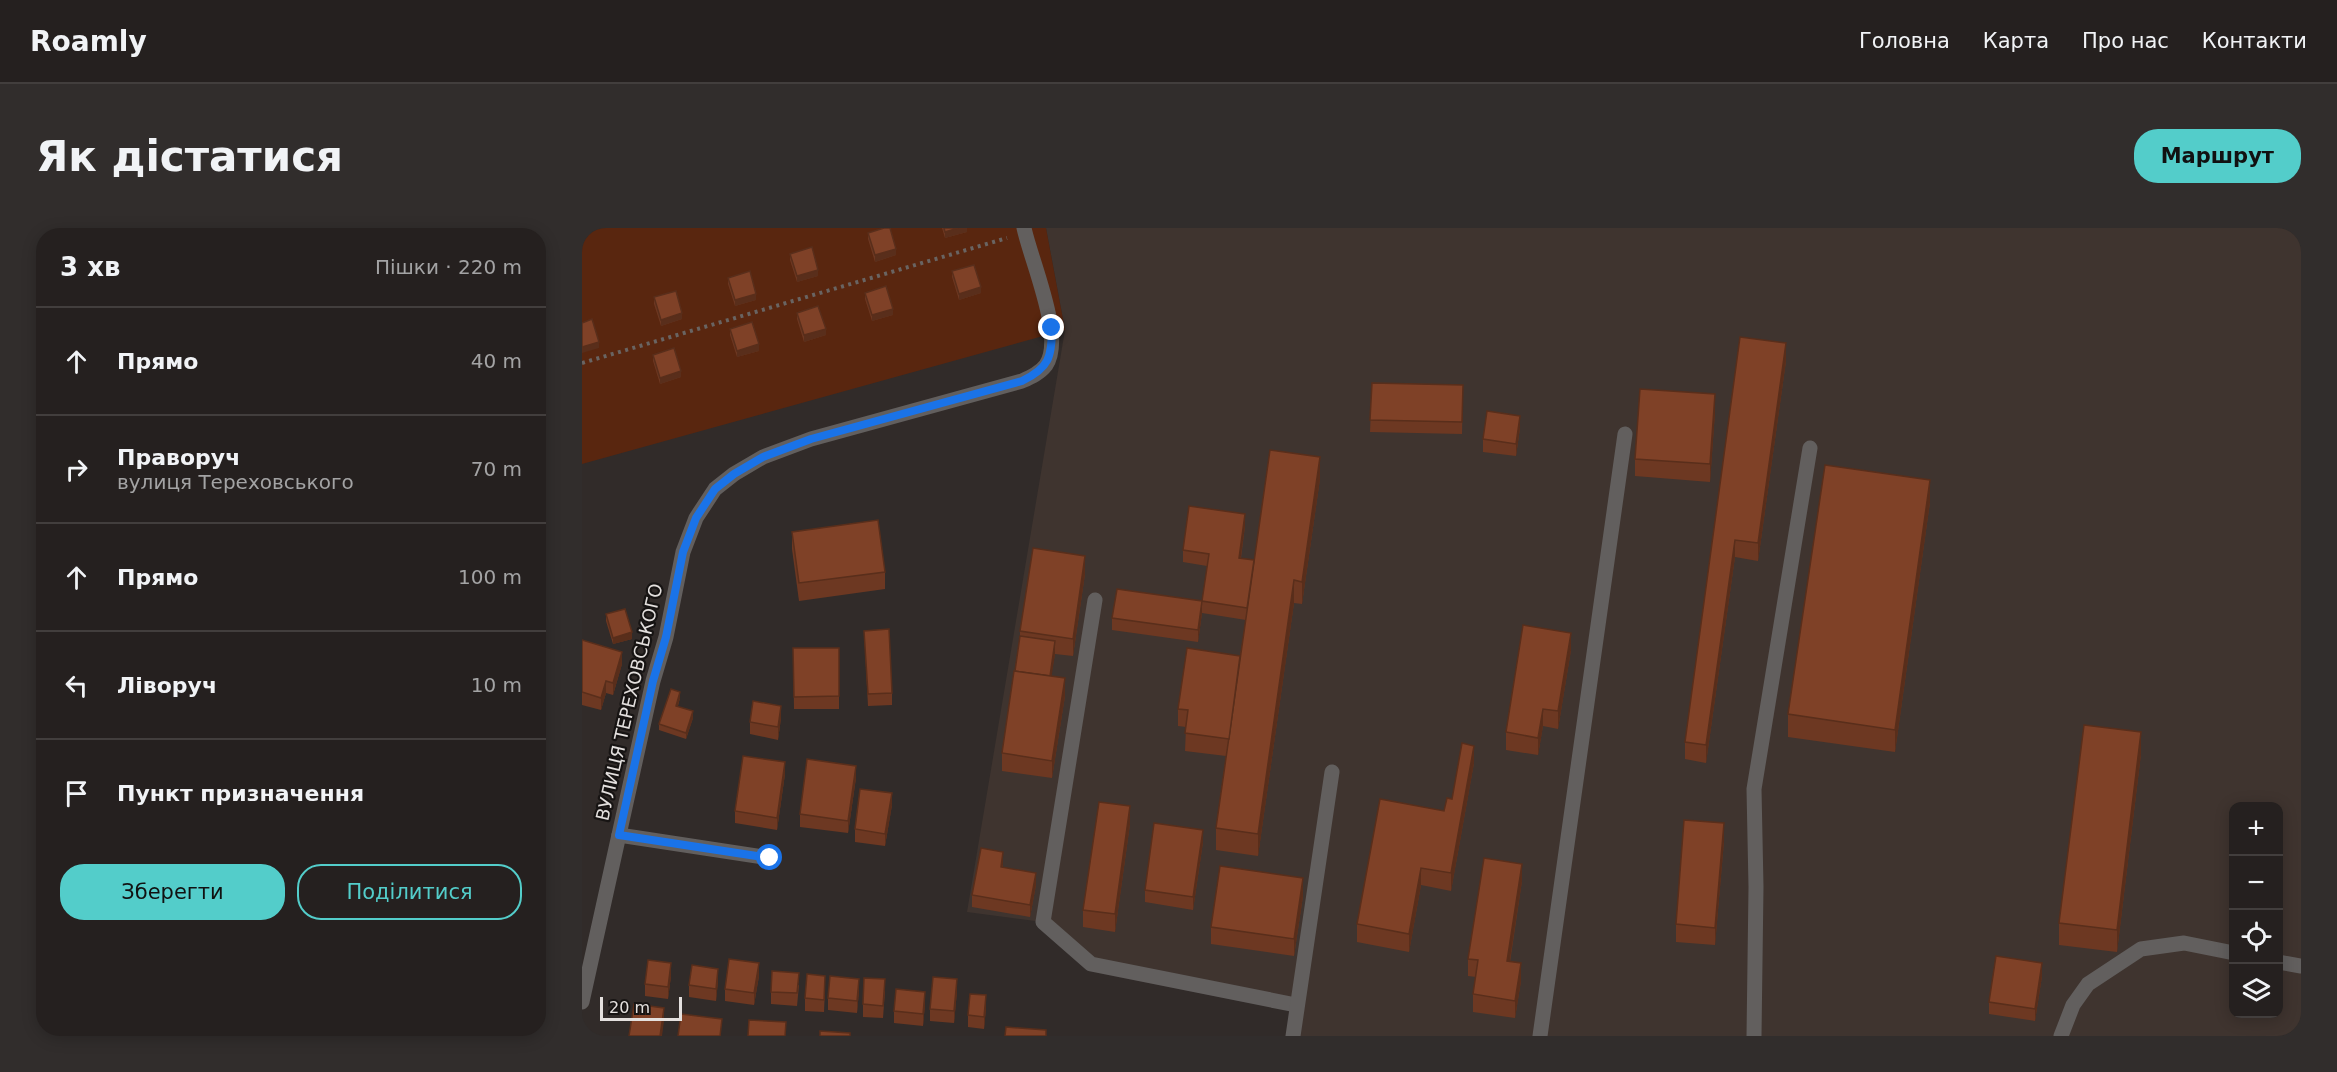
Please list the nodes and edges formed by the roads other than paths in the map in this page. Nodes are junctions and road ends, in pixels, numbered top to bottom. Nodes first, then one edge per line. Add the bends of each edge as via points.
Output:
1 (1024, 231) edge
2 (1625, 434) dead end
3 (1810, 448) dead end
4 (1095, 600) dead end
5 (1332, 772) dead end
6 (619, 835) junction
7 (770, 858) dead end
8 (2229, 952) edge
9 (2283, 963) edge
10 (2301, 966) edge
11 (582, 1002) edge
12 (1296, 1005) junction
13 (1293, 1036) edge
14 (1540, 1036) edge
15 (1754, 1036) edge
16 (2061, 1036) edge

1 - 6 street, ВУЛИЦЯ ТЕРЕХОВСЬКОГО via 1052,328 1052,350 1046,366 1022,381 811,439 763,457 715,489 696,518 683,552
2 - 14 street
3 - 15 street via 1754,789
4 - 12 street via 1043,922 1091,963
5 - 12 street
6 - 7 street
6 - 11 street, ВУЛИЦЯ ТЕРЕХОВСЬКОГО
8 - 16 street via 2184,943 2141,949 2088,984 2073,1005
9 - 10 street
12 - 13 street

